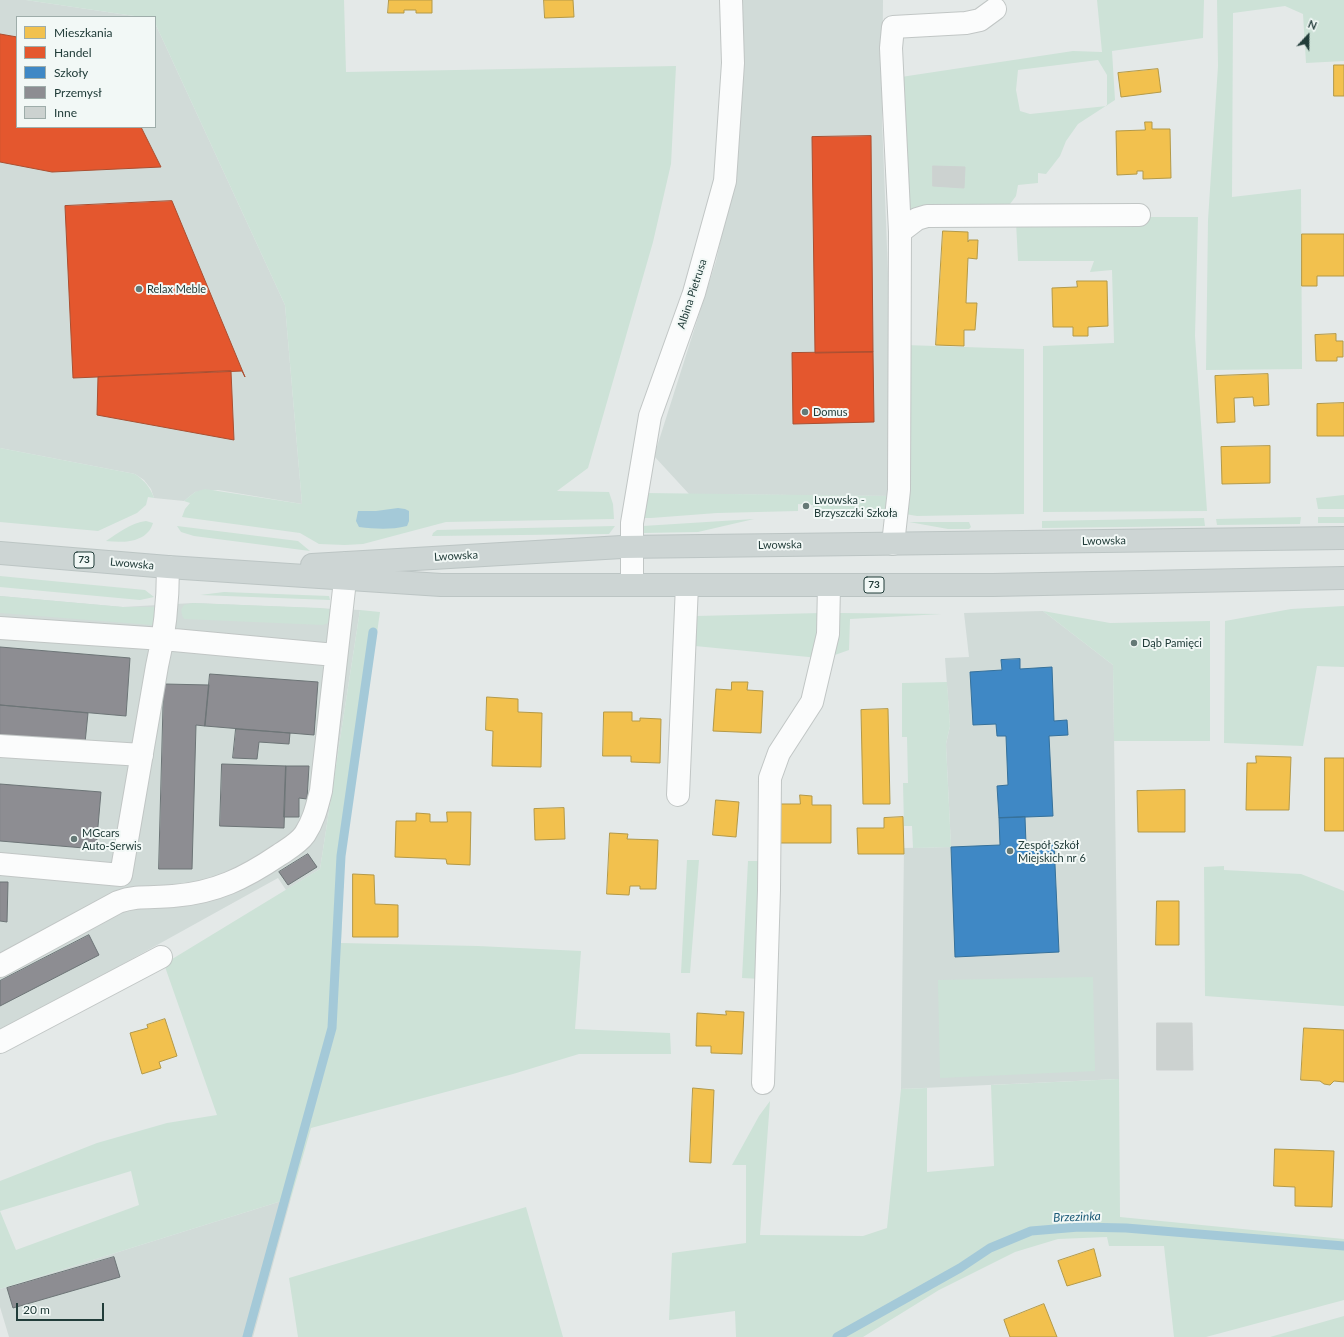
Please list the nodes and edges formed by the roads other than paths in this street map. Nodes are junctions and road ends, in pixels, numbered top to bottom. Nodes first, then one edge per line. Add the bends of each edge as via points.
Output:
1 (732, 0) edge
2 (995, 9) dead end
3 (1139, 215) dead end
4 (900, 232) junction
5 (1344, 538) edge
6 (893, 544) junction
7 (631, 547) junction
8 (0, 553) edge
9 (168, 567) junction
10 (346, 571) junction
11 (1344, 578) edge
12 (632, 585) junction
13 (687, 585) junction
14 (829, 585) junction
15 (0, 628) edge
16 (163, 639) junction
17 (335, 655) junction
18 (0, 746) edge
19 (142, 756) junction
20 (678, 795) dead end
21 (0, 864) edge
22 (121, 874) junction
23 (118, 902) junction
24 (161, 956) dead end
25 (0, 966) edge
26 (0, 1042) edge
27 (763, 1083) dead end

1 - 7 street, Albina Pietrusa via 733,63 725,181 694,293 650,416 632,523
2 - 4 street via 980,20 966,23 893,27 891,48
3 - 4 street via 927,216 917,219
4 - 6 street via 898,490
5 - 6 main road, Lwowska / 73
6 - 7 main road, Lwowska / 73
7 - 10 main road, Lwowska / 73
7 - 12 street, Albina Pietrusa
8 - 9 main road, Lwowska / 73
9 - 10 main road, Lwowska / 73
9 - 16 street via 168,601
10 - 12 main road, Lwowska / 73 via 441,585
10 - 17 street
11 - 14 main road, Lwowska / 73 via 993,585
12 - 13 main road, Lwowska / 73
13 - 14 main road, Lwowska / 73
13 - 20 street
14 - 27 street via 828,634 812,702 780,753 770,778
15 - 16 street
16 - 17 street
16 - 19 street
17 - 23 street via 321,791 314,816 296,844 260,868 223,887 172,896 132,897
18 - 19 street
19 - 22 street
21 - 22 street
22 - 23 street
23 - 25 street
24 - 26 street

